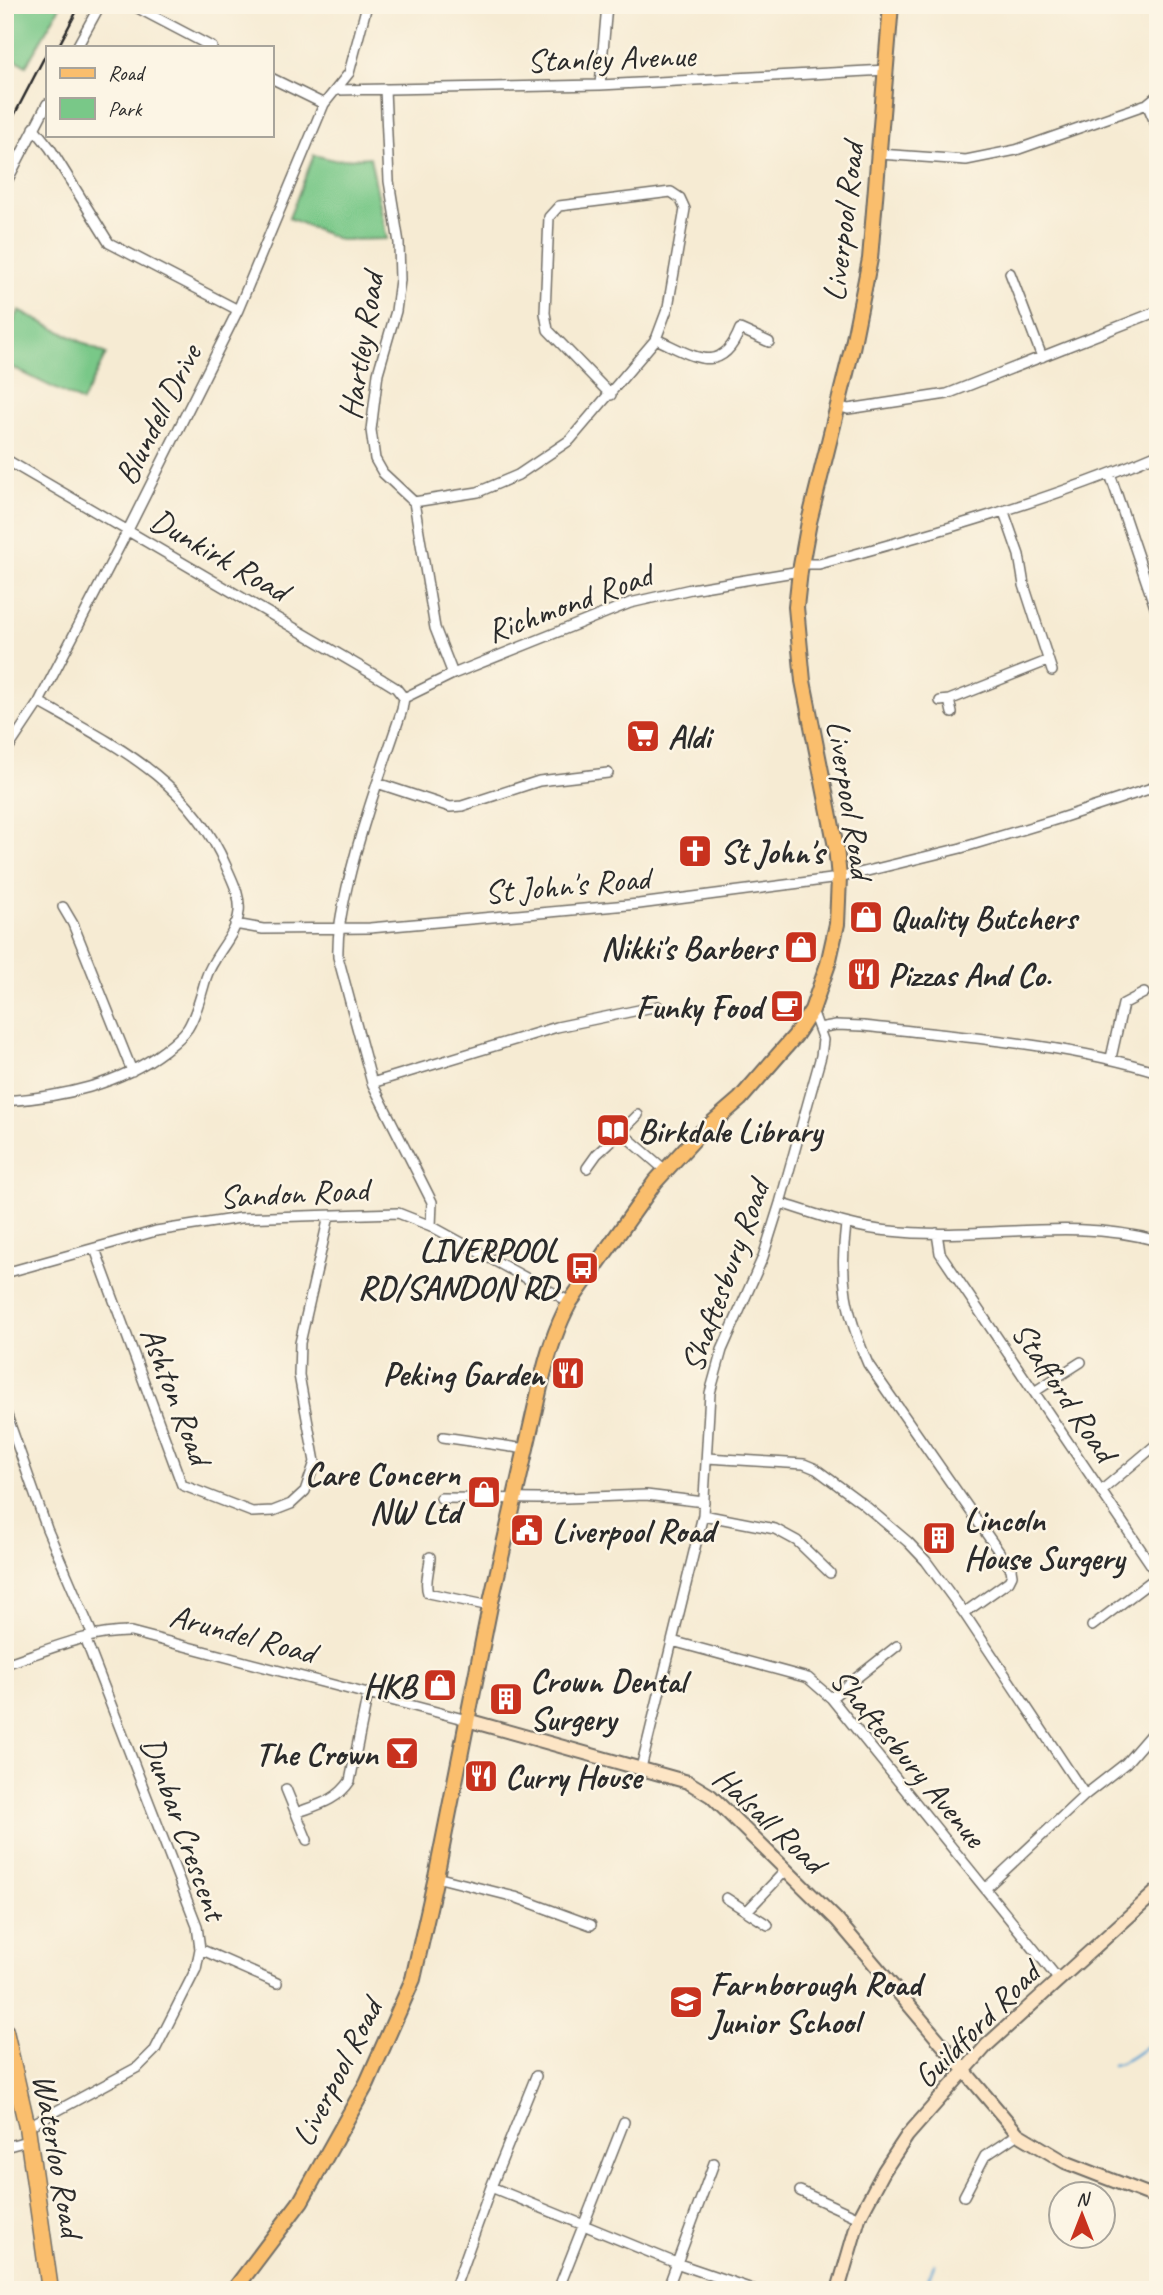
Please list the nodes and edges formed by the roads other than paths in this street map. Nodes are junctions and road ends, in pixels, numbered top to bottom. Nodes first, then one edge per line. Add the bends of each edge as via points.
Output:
1 (100, 5) edge
2 (132, 5) edge
3 (367, 5) edge
4 (607, 5) edge
5 (891, 5) edge
6 (79, 46) edge
7 (210, 46) edge
8 (887, 69) junction
9 (273, 79) edge
10 (600, 85) junction
11 (385, 89) junction
12 (337, 90) junction
13 (1158, 95) edge
14 (324, 104) junction
15 (1146, 104) junction
16 (46, 106) edge
17 (34, 128) junction
18 (1158, 129) edge
19 (879, 153) junction
20 (5, 185) edge
21 (1010, 273) dead end
22 (238, 310) junction
23 (1158, 311) edge
24 (656, 339) junction
25 (769, 342) dead end
26 (1042, 357) junction
27 (611, 395) junction
28 (838, 406) junction
29 (1158, 454) edge
30 (5, 459) edge
31 (1110, 474) junction
32 (414, 502) junction
33 (1004, 512) junction
34 (128, 530) junction
35 (801, 568) junction
36 (1158, 616) edge
37 (1047, 662) junction
38 (1052, 671) dead end
39 (453, 674) junction
40 (404, 698) junction
41 (39, 702) junction
42 (952, 713) dead end
43 (6, 751) edge
44 (608, 772) dead end
45 (377, 783) junction
46 (1158, 786) edge
47 (839, 878) junction
48 (63, 907) dead end
49 (235, 924) junction
50 (340, 928) junction
51 (1144, 993) dead end
52 (658, 1006) dead end
53 (812, 1010) junction
54 (819, 1028) junction
55 (1111, 1058) junction
56 (132, 1071) junction
57 (1158, 1072) edge
58 (372, 1083) junction
59 (5, 1101) edge
60 (638, 1115) dead end
61 (621, 1132) junction
62 (587, 1168) dead end
63 (665, 1171) junction
64 (780, 1203) junction
65 (329, 1216) junction
66 (846, 1224) junction
67 (431, 1226) junction
68 (937, 1233) junction
69 (1158, 1241) edge
70 (95, 1249) junction
71 (5, 1273) edge
72 (570, 1301) junction
73 (1081, 1362) dead end
74 (1034, 1392) junction
75 (5, 1410) edge
76 (443, 1437) dead end
77 (1158, 1443) edge
78 (526, 1449) junction
79 (707, 1458) junction
80 (1101, 1491) junction
81 (441, 1498) dead end
82 (514, 1499) junction
83 (704, 1502) junction
84 (703, 1515) junction
85 (430, 1557) dead end
86 (830, 1573) dead end
87 (1158, 1575) edge
88 (490, 1606) junction
89 (964, 1613) junction
90 (1093, 1626) dead end
91 (89, 1637) junction
92 (673, 1641) junction
93 (897, 1646) dead end
94 (5, 1664) edge
95 (368, 1693) junction
96 (831, 1698) junction
97 (467, 1720) junction
98 (1158, 1726) edge
99 (641, 1768) junction
100 (286, 1789) dead end
101 (1085, 1796) junction
102 (296, 1813) junction
103 (307, 1840) dead end
104 (787, 1869) junction
105 (436, 1877) junction
106 (986, 1888) junction
107 (1158, 1890) edge
108 (726, 1898) dead end
109 (747, 1911) junction
110 (591, 1925) dead end
111 (768, 1925) dead end
112 (200, 1949) junction
113 (1059, 1980) junction
114 (276, 1983) dead end
115 (5, 2031) edge
116 (963, 2071) junction
117 (536, 2076) dead end
118 (624, 2122) dead end
119 (27, 2134) junction
120 (1018, 2134) junction
121 (5, 2147) edge
122 (714, 2163) dead end
123 (491, 2187) junction
124 (800, 2191) dead end
125 (964, 2196) dead end
126 (1158, 2198) edge
127 (859, 2218) junction
128 (584, 2224) junction
129 (676, 2263) junction
130 (50, 2290) edge
131 (234, 2290) edge
132 (454, 2290) edge
133 (558, 2290) edge
134 (667, 2290) edge
135 (755, 2290) edge
136 (838, 2290) edge

1 - 6 street
2 - 7 street
3 - 12 street, Blundell Drive via 349,73
4 - 10 street
5 - 8 main road, Liverpool Road
8 - 10 street, Stanley Avenue
8 - 19 main road, Liverpool Road
9 - 14 street
10 - 11 street, Stanley Avenue
11 - 12 street, Stanley Avenue
11 - 32 street, Hartley Road via 400,280 378,373 371,430 375,459 383,473
12 - 14 street, Blundell Drive
13 - 15 street
14 - 22 street, Blundell Drive
15 - 18 street
15 - 19 street via 1016,150 967,159
16 - 17 street
17 - 20 street
17 - 22 street via 109,243
19 - 28 main road, Liverpool Road via 870,259
21 - 26 street
22 - 34 street, Blundell Drive
23 - 26 street
24 - 25 street via 705,360 725,354 740,329
24 - 27 street
24 - 27 street via 668,307 685,209 680,198 671,192 559,206 549,217 548,331
26 - 28 street via 947,394 848,409
27 - 32 street via 570,440 518,475 478,492
28 - 35 main road, Liverpool Road
29 - 31 street, Richmond Road
30 - 34 street, Dunkirk Road
31 - 33 street, Richmond Road
31 - 36 street
32 - 39 street via 435,628
33 - 35 street, Richmond Road
33 - 37 street
34 - 40 street, Dunkirk Road via 396,688
34 - 41 street, Blundell Drive
35 - 39 street, Richmond Road via 630,603
35 - 47 main road, Liverpool Road via 796,607 803,681
37 - 38 street
37 - 42 street via 945,701
39 - 40 street, Richmond Road
40 - 45 street
41 - 43 street, Blundell Drive
41 - 49 street via 166,781 198,814 237,891
44 - 45 street via 539,781 450,807
45 - 50 street
46 - 47 street, St John's Road via 961,848
47 - 50 street, St John's Road via 639,904
47 - 53 main road, Liverpool Road via 837,924
48 - 56 street
49 - 50 street, St John's Road via 263,929
49 - 56 street via 207,974 187,1030 154,1059
50 - 58 street via 338,957
51 - 55 street via 1123,1004
52 - 58 street via 558,1027
53 - 54 street, Shaftesbury Road
53 - 63 main road, Liverpool Road via 796,1036 743,1096
54 - 55 street via 863,1026
54 - 64 street, Shaftesbury Road via 821,1056
55 - 57 street
56 - 59 street via 95,1087
58 - 67 street via 432,1202
60 - 61 street
61 - 62 street
61 - 63 street
63 - 72 main road, Liverpool Road
64 - 66 street
64 - 79 street, Shaftesbury Road via 763,1257 722,1350 710,1393
65 - 67 street, Sandon Road via 398,1213
65 - 70 street, Sandon Road via 240,1218 156,1231
65 - 70 street, Ashton Road via 300,1343 299,1375 314,1462 305,1491 291,1504 273,1511 252,1512 182,1485
66 - 68 street
66 - 89 street via 844,1292 868,1364 1011,1569 1009,1581
67 - 72 street, Sandon Road
68 - 69 street via 1079,1229
68 - 74 street, Stafford Road via 940,1253
70 - 71 street, Sandon Road
72 - 78 main road, Liverpool Road via 555,1332
73 - 74 street
74 - 80 street, Stafford Road
75 - 91 street, Dunbar Crescent
76 - 78 street
77 - 80 street
78 - 82 main road, Liverpool Road
79 - 83 street, Shaftesbury Road
79 - 89 street via 804,1464 816,1469 908,1542
80 - 87 street, Stafford Road
81 - 82 street
82 - 83 street via 646,1495
82 - 88 main road, Liverpool Road
83 - 84 street, Shaftesbury Road
84 - 86 street via 775,1529 797,1541
84 - 92 street, Shaftesbury Road
85 - 88 street via 428,1593
87 - 90 street
88 - 97 main road, Liverpool Road
89 - 101 street
91 - 94 street, Arundel Road
91 - 95 street, Arundel Road via 131,1632
91 - 112 street, Dunbar Crescent via 197,1926
92 - 96 street, Shaftesbury Avenue via 808,1678
92 - 99 street, Shaftesbury Road
93 - 96 street
95 - 97 street, Arundel Road
95 - 102 street via 350,1781 331,1800
96 - 106 street, Shaftesbury Avenue
97 - 99 street, Halsall Road
97 - 105 main road, Liverpool Road
98 - 101 street via 1126,1763
99 - 104 street, Halsall Road via 688,1782 711,1796
100 - 102 street
101 - 106 street
102 - 103 street
104 - 109 street
104 - 116 street, Halsall Road via 837,1920
105 - 110 street via 515,1897
105 - 131 main road, Liverpool Road via 413,1979 367,2083 301,2201
106 - 113 street, Shaftesbury Avenue
107 - 113 street, Guildford Road
108 - 109 street
109 - 111 street
112 - 114 street
112 - 119 street, Dunbar Crescent via 196,1969 148,2059
113 - 116 street, Guildford Road
115 - 119 highway, Waterloo Road
116 - 120 street, Halsall Road
116 - 127 street, Guildford Road via 907,2136
117 - 123 street
118 - 128 street
119 - 121 street, Dunbar Crescent
119 - 130 highway, Waterloo Road
120 - 125 street via 985,2156
120 - 126 street, Halsall Road via 1065,2162
122 - 129 street
123 - 128 street
123 - 132 street
124 - 127 street
127 - 136 street, Guildford Road
128 - 129 street
128 - 133 street
129 - 134 street
129 - 135 street

